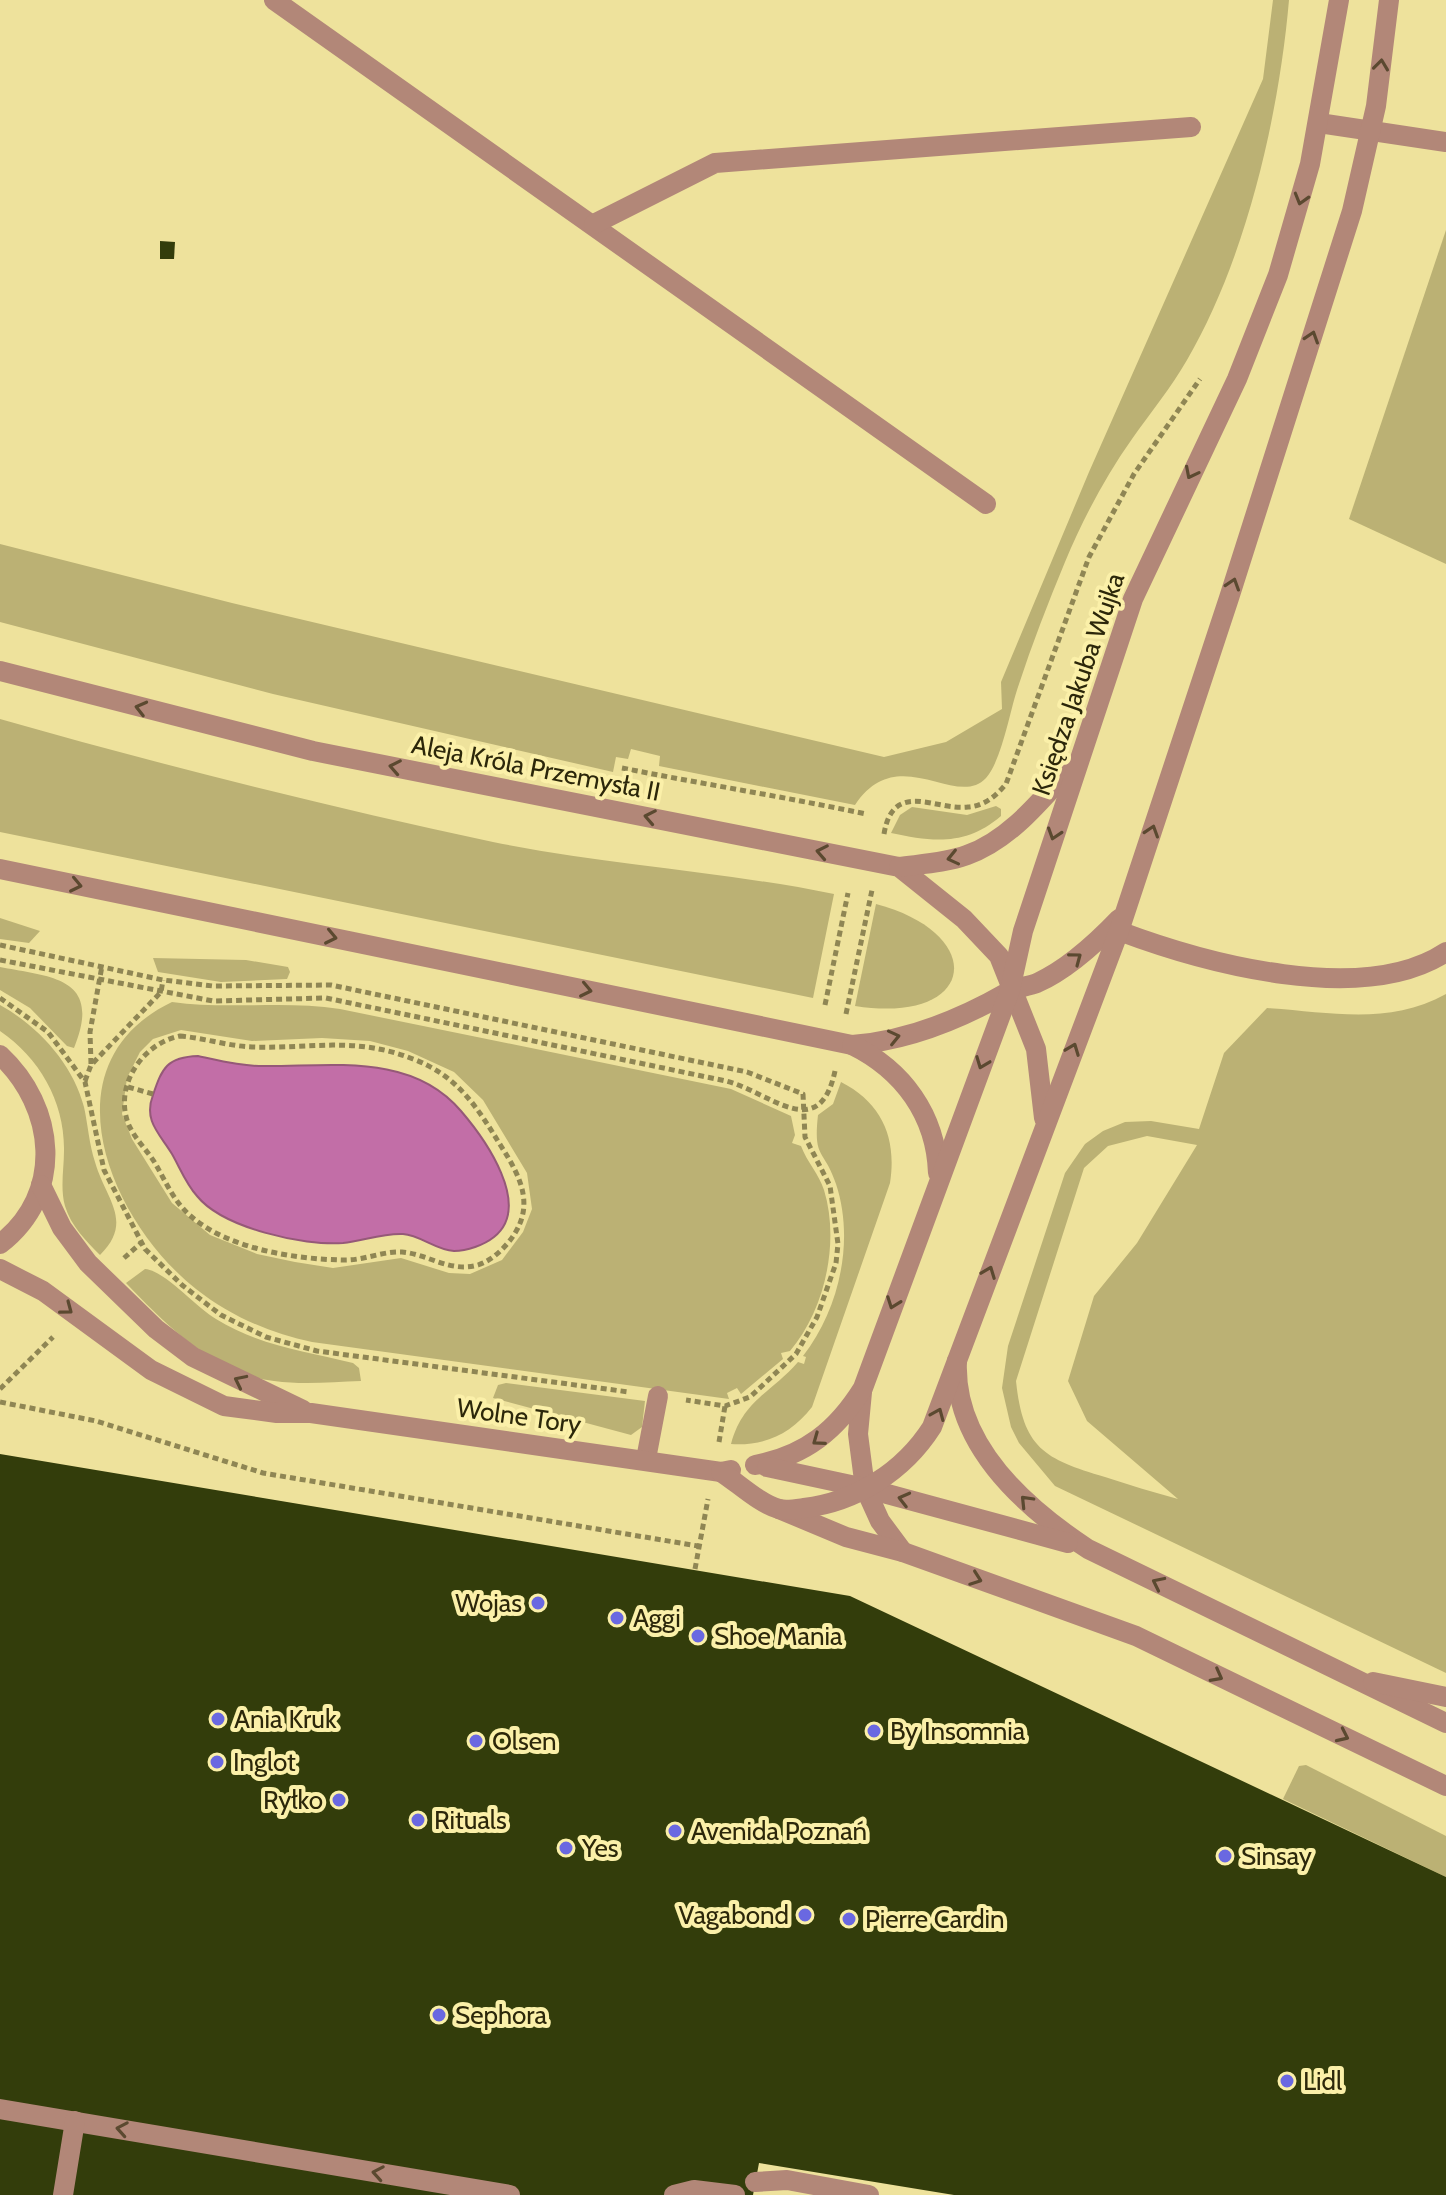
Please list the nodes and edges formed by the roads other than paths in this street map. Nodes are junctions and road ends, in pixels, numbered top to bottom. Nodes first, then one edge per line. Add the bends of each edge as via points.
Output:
1 (274, 0) edge
2 (1339, 0) edge
3 (1389, 0) edge
4 (1319, 123) junction
5 (1191, 127) dead end
6 (1371, 129) junction
7 (1446, 142) edge
8 (594, 224) junction
9 (986, 504) dead end
10 (0, 671) edge
11 (1078, 760) junction
12 (899, 867) junction
13 (0, 869) edge
14 (1127, 905) junction
15 (1119, 931) junction
16 (1446, 952) edge
17 (1010, 990) junction
18 (852, 1045) junction
19 (0, 1055) edge
20 (1044, 1122) junction
21 (938, 1177) junction
22 (41, 1185) junction
23 (0, 1244) edge
24 (0, 1269) edge
25 (960, 1345) junction
26 (863, 1388) junction
27 (658, 1396) road end
28 (311, 1413) junction
29 (646, 1459) junction
30 (755, 1465) junction
31 (721, 1472) junction
32 (865, 1488) junction
33 (779, 1509) junction
34 (1088, 1549) junction
35 (903, 1552) junction
36 (1354, 1679) junction
37 (1446, 1697) edge
38 (1446, 1723) edge
39 (1446, 1786) edge
40 (0, 2109) edge
41 (75, 2121) junction
42 (755, 2182) dead end
43 (428, 2188) edge
44 (63, 2195) edge
45 (510, 2195) edge
46 (674, 2195) edge
47 (735, 2195) edge
48 (869, 2195) edge

1 - 8 street
2 - 4 street, Księdza Jakuba Wujka
6 -> 3 street
4 - 6 street
4 -> 11 street, Księdza Jakuba Wujka via 1267,305 1147,564
5 - 8 street via 715,163
6 - 7 street
14 -> 6 street via 1344,238
8 - 9 street
12 -> 10 street, Aleja Króla Przemysła II via 313,751
11 -> 12 street via 1027,815 988,845 967,855
11 -> 17 street, Księdza Jakuba Wujka via 1023,931
12 - 17 street, Aleja Króla Przemysła II via 986,941 999,956
13 -> 18 street
14 - 15 street
17 -> 14 street via 1036,983 1078,957 1108,931
15 - 16 street via 1199,959 1311,977 1374,977
20 -> 15 street
18 -> 17 street via 955,1020
17 - 20 street, Aleja Króla Przemysła II via 1036,1049
17 -> 21 street, Księdza Jakuba Wujka
18 - 21 street via 890,1069 921,1106 934,1138
19 - 22 street via 25,1082 41,1115 47,1150
25 -> 20 street
21 -> 26 street, Księdza Jakuba Wujka
22 - 23 street via 22,1222
28 -> 22 street, Wolne Tory via 193,1357 156,1329 88,1263 62,1228
24 -> 28 street, Wolne Tory via 43,1291 151,1370 224,1406
32 -> 25 street via 890,1474 922,1443 942,1403
34 -> 25 street via 1039,1515 982,1449 960,1403
26 -> 30 street via 825,1436 786,1458
26 - 32 street via 858,1434
27 - 29 street
28 - 29 street, Wolne Tory
29 - 31 street, Wolne Tory
30 - 31 street, Wolne Tory
30 - 32 street, Wolne Tory
31 - 33 street, Wolne Tory
32 - 33 street via 831,1502
34 -> 32 street, Wolne Tory
32 - 35 street
33 - 35 street, Wolne Tory via 846,1537
36 -> 34 street
35 -> 39 street, Wolne Tory via 1165,1648
36 - 37 street
36 - 38 street
40 - 41 street
43 -> 41 street
41 - 44 street
42 - 48 street via 787,2180
43 - 45 street
46 - 47 street via 694,2190

